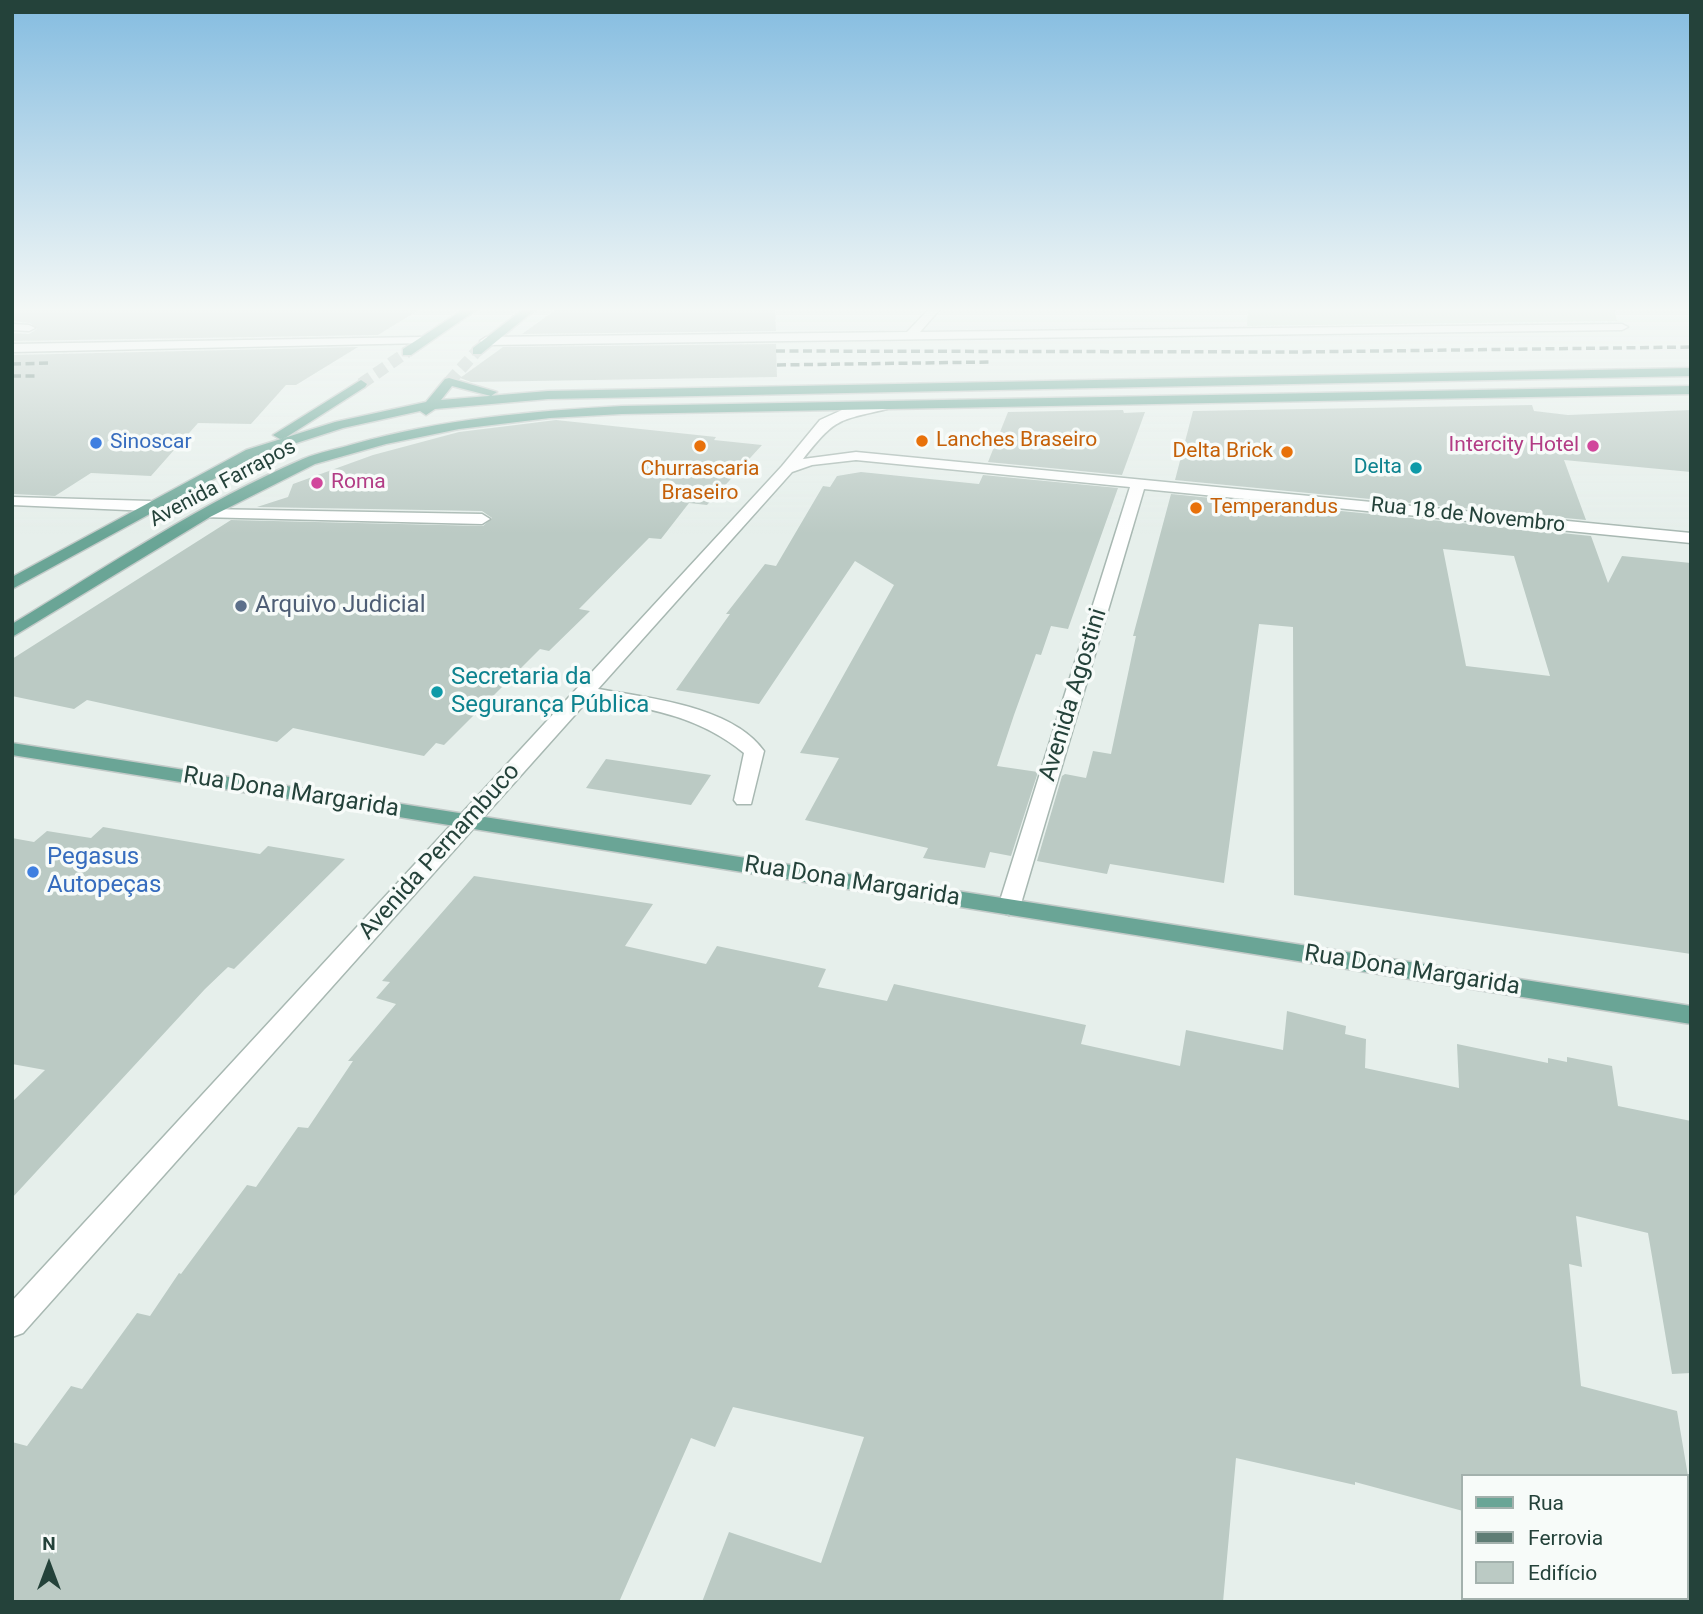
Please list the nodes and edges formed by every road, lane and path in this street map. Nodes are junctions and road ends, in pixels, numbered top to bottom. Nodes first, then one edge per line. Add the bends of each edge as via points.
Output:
1 (448, 383) tunnel mouth
2 (454, 383) edge
3 (1128, 383) edge
4 (361, 384) tunnel mouth
5 (1691, 390) edge
6 (548, 395) junction
7 (431, 405) junction
8 (882, 406) junction
9 (251, 453) junction
10 (333, 453) junction
11 (786, 469) junction
12 (1138, 484) junction
13 (12, 501) edge
14 (150, 506) junction
15 (205, 514) junction
16 (482, 519) dead end
17 (1691, 538) edge
18 (12, 583) edge
19 (12, 632) edge
20 (585, 692) junction
21 (12, 749) edge
22 (744, 800) dead end
23 (467, 821) junction
24 (1009, 907) junction
25 (1691, 1015) edge
26 (12, 1323) edge

1 - 7 main road
2 - 6 main road via 493,393
3 - 6 main road, Avenida Farrapos
4 - 9 main road
5 - 8 main road, Avenida Farrapos
6 - 7 main road, Avenida Farrapos
7 - 9 main road, Avenida Farrapos via 327,428
7 - 10 main road via 409,425 360,439
8 - 10 main road, Avenida Farrapos via 550,414 436,429
8 - 11 street, Avenida Pernambuco via 825,423
9 - 14 main road, Avenida Farrapos
10 - 15 main road, Avenida Farrapos via 257,485
11 - 12 street, Rua 18 de Novembro via 856,456
11 - 20 street, Avenida Pernambuco
12 - 17 street, Rua 18 de Novembro
12 - 24 street, Avenida Agostini
13 - 14 street
14 - 18 main road, Avenida Farrapos
15 - 16 street
15 - 19 main road, Avenida Farrapos
20 - 22 street via 701,715 735,733 754,751
20 - 23 street, Avenida Pernambuco
21 - 23 main road, Rua Dona Margarida
23 - 24 main road, Rua Dona Margarida
23 - 26 street, Avenida Pernambuco
24 - 25 main road, Rua Dona Margarida

